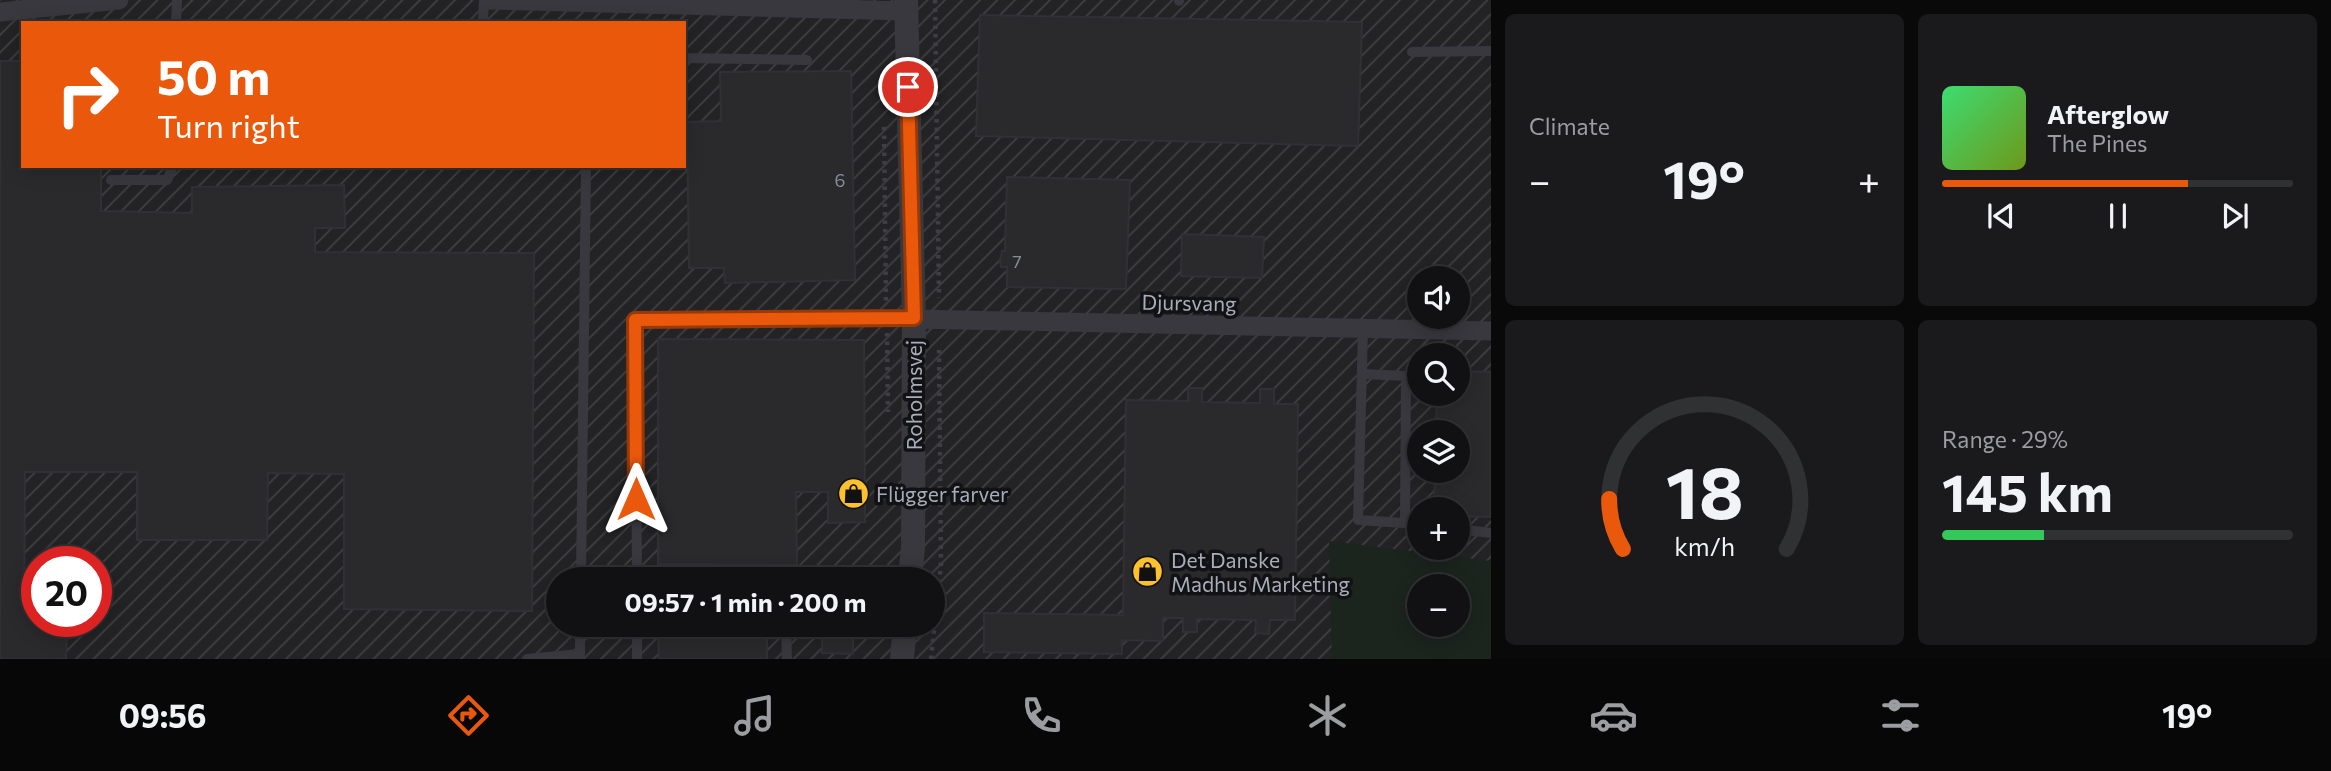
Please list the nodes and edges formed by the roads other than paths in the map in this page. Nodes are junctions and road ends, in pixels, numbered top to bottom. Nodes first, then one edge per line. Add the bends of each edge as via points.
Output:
1 (119, 0) edge
2 (177, 0) edge
3 (486, 0) edge
4 (755, 3) edge
5 (906, 5) edge
6 (0, 12) edge
7 (176, 21) edge
8 (483, 21) edge
9 (1491, 51) edge
10 (1412, 52) dead end
11 (686, 58) edge
12 (807, 60) dead end
13 (172, 168) edge
14 (586, 168) edge
15 (111, 180) dead end
16 (914, 318) junction
17 (1363, 328) junction
18 (1491, 331) edge
19 (1363, 374) junction
20 (1405, 522) joint
21 (1470, 530) edge
22 (1491, 533) edge
23 (581, 567) edge
24 (637, 567) edge
25 (911, 567) edge
26 (580, 637) edge
27 (637, 637) edge
28 (786, 637) edge
29 (904, 637) edge
30 (527, 659) edge
31 (636, 659) edge
32 (787, 659) edge
33 (902, 659) edge

1 - 6 street
2 - 7 lane
3 - 4 street
3 - 8 lane
4 - 5 street
5 - 16 street, Roholmsvej
9 - 10 lane
11 - 12 lane
13 - 15 lane via 167,180
14 - 23 lane
16 - 17 street, Djursvang
16 - 24 lane, Djursvang via 635,320
16 - 25 street, Roholmsvej
17 - 18 street, Djursvang
17 - 19 lane
19 - 20 lane via 1406,376
19 - 20 lane via 1358,520
21 - 22 lane
26 - 30 lane via 580,654
27 - 31 lane
28 - 32 lane
29 - 33 street

